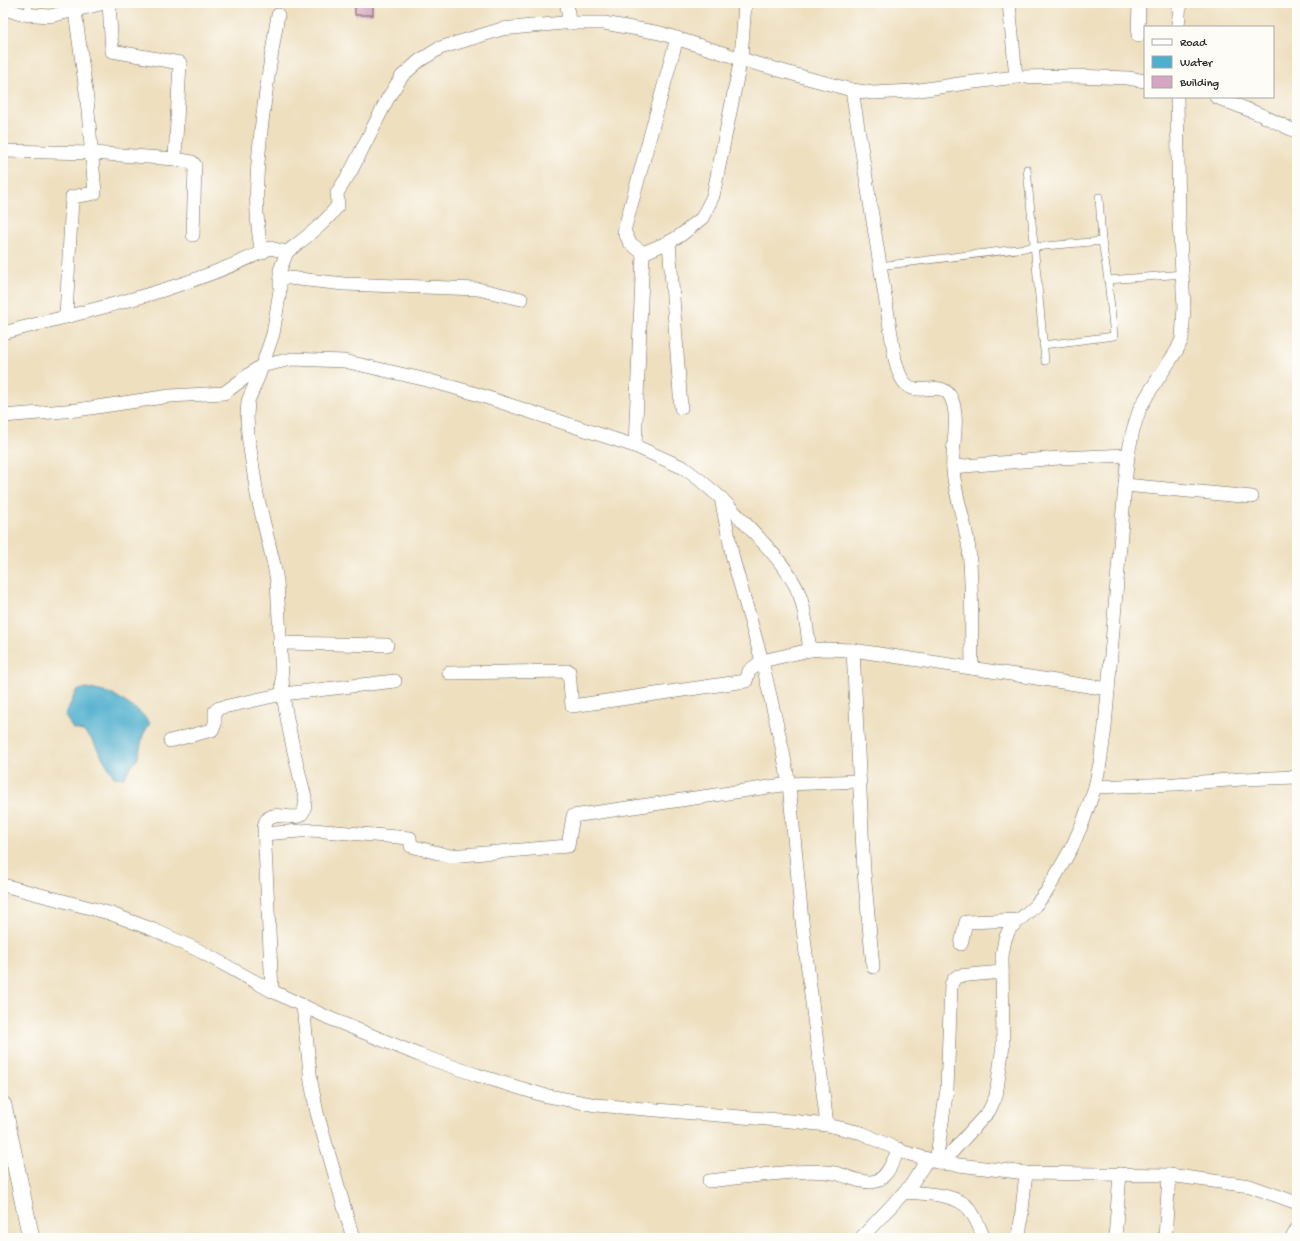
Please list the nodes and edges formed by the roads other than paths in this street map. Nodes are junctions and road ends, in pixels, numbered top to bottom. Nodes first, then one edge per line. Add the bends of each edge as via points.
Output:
1 (105, 3) edge
2 (109, 3) edge
3 (567, 3) edge
4 (745, 3) edge
5 (1009, 3) edge
6 (1139, 3) edge
7 (1180, 3) edge
8 (3, 8) edge
9 (28, 9) edge
10 (75, 11) junction
11 (278, 15) dead end
12 (568, 23) junction
13 (1178, 26) edge
14 (1138, 36) dead end
15 (677, 38) junction
16 (741, 58) junction
17 (1016, 77) junction
18 (1144, 81) edge
19 (852, 90) junction
20 (1177, 98) edge
21 (1219, 98) edge
22 (1297, 132) edge
23 (3, 151) edge
24 (92, 153) junction
25 (175, 159) junction
26 (1027, 169) dead end
27 (1099, 196) dead end
28 (193, 235) dead end
29 (1102, 241) junction
30 (668, 242) junction
31 (1034, 247) junction
32 (287, 252) junction
33 (262, 253) junction
34 (643, 253) junction
35 (880, 266) junction
36 (1182, 274) junction
37 (280, 277) junction
38 (1108, 280) junction
39 (521, 300) dead end
40 (66, 317) junction
41 (3, 333) edge
42 (1043, 345) junction
43 (1045, 360) dead end
44 (261, 366) junction
45 (682, 408) dead end
46 (3, 416) edge
47 (635, 446) junction
48 (1128, 455) junction
49 (953, 467) junction
50 (1125, 485) junction
51 (1252, 497) dead end
52 (721, 498) junction
53 (280, 643) junction
54 (387, 645) dead end
55 (810, 650) junction
56 (853, 650) junction
57 (762, 661) junction
58 (972, 668) junction
59 (450, 673) dead end
60 (395, 681) dead end
61 (1108, 689) junction
62 (283, 694) junction
63 (170, 741) dead end
64 (1297, 777) edge
65 (858, 781) junction
66 (789, 784) junction
67 (1095, 787) junction
68 (264, 834) junction
69 (3, 885) edge
70 (1019, 920) junction
71 (961, 944) dead end
72 (873, 967) dead end
73 (1002, 972) junction
74 (272, 991) junction
75 (303, 1006) junction
76 (3, 1105) edge
77 (826, 1125) junction
78 (899, 1150) junction
79 (3, 1156) edge
80 (935, 1162) junction
81 (1026, 1173) junction
82 (1120, 1174) junction
83 (1169, 1175) junction
84 (709, 1181) dead end
85 (904, 1192) junction
86 (1297, 1203) edge
87 (1297, 1229) edge
88 (18, 1238) edge
89 (30, 1238) edge
90 (353, 1238) edge
91 (861, 1238) edge
92 (984, 1238) edge
93 (1019, 1238) edge
94 (1115, 1238) edge
95 (1165, 1238) edge
96 (1292, 1238) edge

1 - 10 street
2 - 25 street via 112,51 180,63
3 - 12 street
4 - 16 street
5 - 17 street
6 - 14 street
7 - 13 street
8 - 9 street
9 - 10 street via 50,16
10 - 24 street
11 - 33 street via 268,71 256,178 256,215
12 - 15 street via 604,23
12 - 32 street via 502,29 440,48 419,61 402,76 388,98 351,171 337,192 338,205 311,234
15 - 16 street
15 - 34 street via 624,231 630,243
16 - 19 street
16 - 30 street via 713,196 702,218
17 - 18 street via 1076,76
17 - 19 street via 913,91 873,93
19 - 35 street
20 - 36 street
21 - 22 street
23 - 24 street
24 - 25 street
24 - 40 street via 95,193 72,197
25 - 28 street via 192,162 195,165
26 - 31 lane
27 - 29 lane
29 - 31 lane
29 - 38 lane
30 - 34 street
30 - 45 street
31 - 35 lane
31 - 42 lane
32 - 33 street via 270,248
32 - 37 street
33 - 40 street via 203,278
34 - 47 street
35 - 49 street via 895,359 903,381 909,387 919,390 946,390 953,402
36 - 38 lane
36 - 48 street via 1182,339 1140,408
37 - 39 street via 344,284 478,289
37 - 44 street via 274,334
38 - 42 lane via 1114,336
40 - 41 street
42 - 43 lane
44 - 46 street via 224,393 170,396 76,410
44 - 47 street via 292,359 320,359 380,368 470,392
44 - 53 street via 248,401 248,435 257,495 277,581
47 - 52 street via 684,468
48 - 49 street
48 - 50 street
49 - 58 street via 954,484 969,549
50 - 51 street
50 - 61 street
52 - 55 street via 773,554 794,581 805,614
52 - 57 street via 733,559
53 - 54 street
53 - 62 street
55 - 56 street
55 - 57 street
56 - 58 street
56 - 65 street
57 - 59 street via 749,671 746,681 572,706 569,671
57 - 66 street
58 - 61 street
60 - 62 street
61 - 67 street
62 - 63 street via 216,710 212,730
62 - 68 street via 306,806 304,812 296,817 269,817 265,820
64 - 67 street
65 - 66 street
65 - 72 street
66 - 68 street via 573,816 568,846 450,856 412,846 410,838 312,830
66 - 77 street
67 - 70 street via 1083,822 1054,881 1034,907
68 - 74 street
69 - 74 street via 109,913 198,950
70 - 71 street via 966,922
70 - 73 street via 1010,928 1005,939
73 - 80 street via 1003,1045 996,1096 990,1111
73 - 80 street via 958,976 951,985 947,1089
74 - 75 street
75 - 77 street via 419,1055 543,1095 596,1104
75 - 90 street via 317,1113
76 - 89 street
77 - 78 street via 862,1133
78 - 80 street
78 - 84 street via 886,1174 882,1178 867,1182 818,1170
79 - 88 street
80 - 81 street
80 - 85 street via 918,1175
81 - 82 street
81 - 93 street
82 - 83 street
82 - 94 street
83 - 86 street via 1250,1186
83 - 95 street
85 - 91 street
85 - 92 street via 957,1199 970,1210
87 - 96 street

